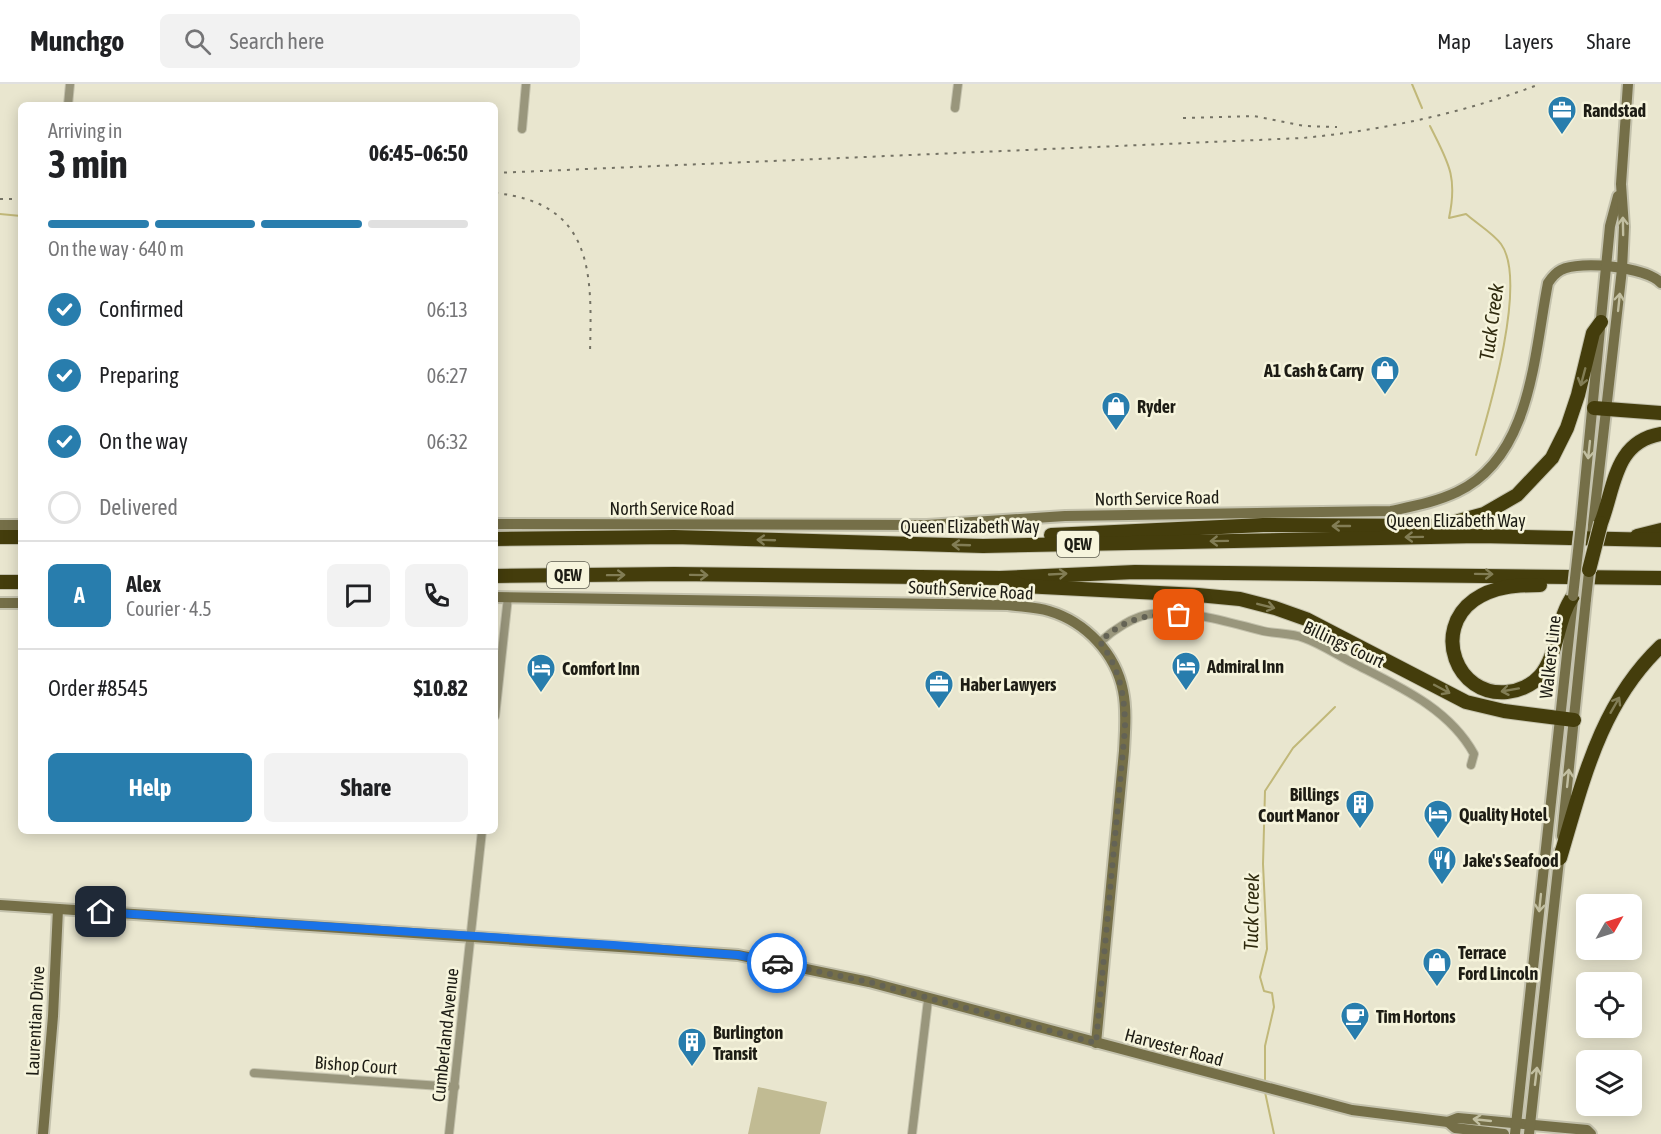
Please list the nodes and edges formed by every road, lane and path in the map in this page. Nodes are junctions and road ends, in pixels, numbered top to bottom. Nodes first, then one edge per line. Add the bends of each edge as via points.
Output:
1 (70, 84) edge
2 (526, 84) edge
3 (958, 84) edge
4 (1628, 84) edge
5 (68, 102) edge
6 (955, 108) dead end
7 (522, 129) dead end
8 (1621, 184) junction
9 (1607, 267) junction
10 (1622, 269) junction
11 (1661, 283) edge
12 (1601, 322) junction
13 (1600, 408) junction
14 (1661, 413) edge
15 (1661, 435) edge
16 (498, 524) edge
17 (0, 525) edge
18 (18, 525) edge
19 (1597, 528) junction
20 (1661, 530) edge
21 (1479, 536) junction
22 (0, 537) edge
23 (18, 537) edge
24 (498, 539) edge
25 (1661, 540) edge
26 (983, 546) junction
27 (1587, 574) junction
28 (498, 576) edge
29 (1000, 578) junction
30 (1661, 578) edge
31 (498, 597) edge
32 (508, 597) junction
33 (1580, 597) junction
34 (0, 603) edge
35 (18, 603) edge
36 (1100, 642) junction
37 (1661, 646) edge
38 (498, 689) edge
39 (1567, 720) junction
40 (1471, 765) dead end
41 (482, 834) edge
42 (1560, 858) junction
43 (0, 905) edge
44 (58, 909) junction
45 (470, 936) junction
46 (928, 999) junction
47 (1096, 1043) junction
48 (254, 1073) dead end
49 (455, 1087) junction
50 (1448, 1122) junction
51 (1516, 1129) edge
52 (1530, 1130) edge
53 (43, 1134) edge
54 (450, 1134) edge
55 (912, 1134) edge
56 (1504, 1134) edge
57 (1591, 1134) edge

1 - 5 street
2 - 7 street
3 - 6 street
4 - 8 main road, Walkers Line
8 - 9 main road, Walkers Line via 1610,226
10 -> 8 main road, Walkers Line
9 - 10 main road, North Service Road
9 - 12 main road, Walkers Line
9 - 16 main road, North Service Road via 1563,268 1548,283 1527,393 1502,453 1479,478 1459,492 1431,502 1391,511 1065,516 927,525
10 - 11 main road, North Service Road via 1654,276
13 -> 10 main road, Walkers Line
12 - 13 main road, Walkers Line
12 -> 26 highway via 1593,333 1567,428 1552,458 1517,495 1484,514 1440,526 1263,525 1006,537
13 - 14 highway
13 - 19 main road, Walkers Line
13 -> 33 main road, Walkers Line, bridge via 1581,524
15 - 19 highway via 1637,443 1627,452 1613,478
17 - 18 main road
19 - 27 highway, bridge
20 - 21 highway via 1632,538
21 - 25 highway, Queen Elizabeth Way / QEW
21 -> 26 highway, Queen Elizabeth Way / QEW
22 - 23 highway
26 -> 24 highway, Queen Elizabeth Way / QEW via 674,537
29 -> 27 highway, QEW via 1147,572
27 - 30 highway, QEW
27 - 33 main road, Walkers Line, bridge
33 -> 27 highway via 1564,608 1552,656 1531,683 1502,692 1479,687 1463,676 1453,656 1452,634 1458,617 1473,601 1505,587 1561,585
28 -> 29 highway, QEW
29 -> 39 highway via 1023,586 1240,599 1275,608 1335,634 1466,702
31 - 32 main road, South Service Road
32 - 36 main road, South Service Road via 1008,606 1048,610
32 - 38 street
33 - 39 main road, Walkers Line
34 - 35 main road
36 - 40 street, Billings Court via 1124,625 1150,614 1221,618 1303,637 1401,687 1433,708 1467,741 1474,754
36 - 47 main road, South Service Road via 1112,659 1124,691 1125,729
42 -> 37 highway via 1590,754 1625,688
42 -> 39 main road, Walkers Line
39 -> 51 main road, Walkers Line
41 - 45 street, Cumberland Avenue
52 -> 42 main road, Walkers Line
43 - 44 main road, Harvester Road
44 - 45 main road, Harvester Road
44 - 53 main road, Laurentian Drive
45 - 46 main road, Harvester Road via 738,955 869,982
45 - 49 street, Cumberland Avenue
46 - 47 main road, Harvester Road
46 - 55 street
47 - 50 main road, Harvester Road via 1352,1110
48 - 49 street, Bishop Court
49 - 54 street, Cumberland Avenue
51 -> 50 main road, Harvester Road via 1458,1118
50 - 56 main road, Harvester Road via 1455,1128
51 - 52 main road, Harvester Road
52 - 57 main road, Harvester Road via 1587,1130

